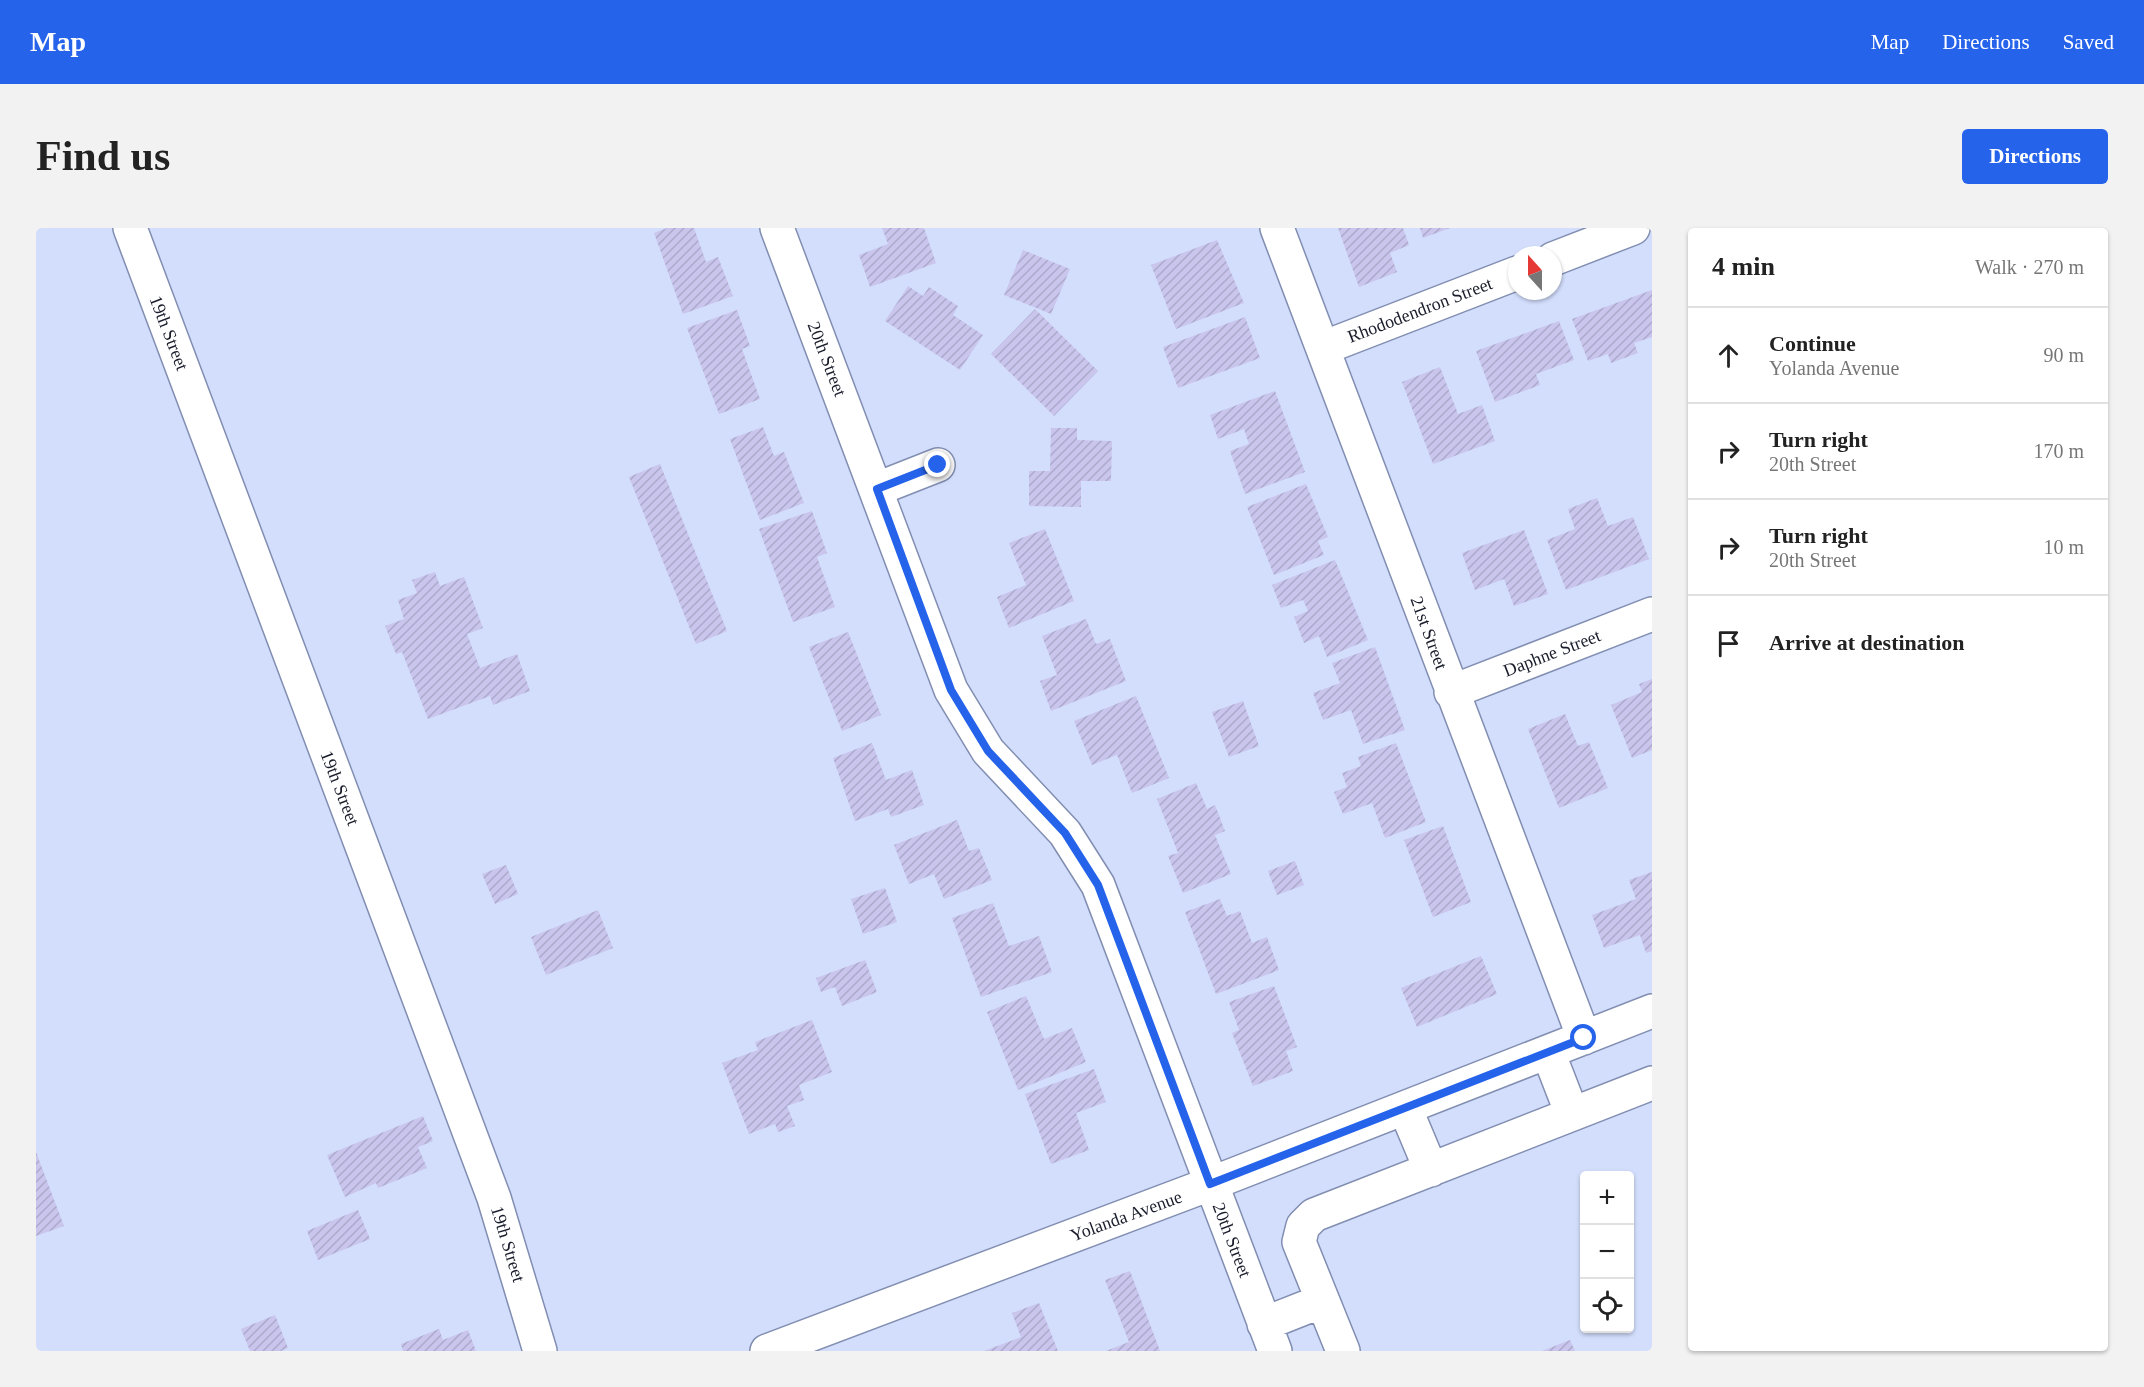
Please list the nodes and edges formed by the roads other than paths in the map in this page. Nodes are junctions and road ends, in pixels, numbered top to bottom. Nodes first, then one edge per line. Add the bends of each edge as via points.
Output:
1 (130, 228) edge
2 (777, 228) edge
3 (1277, 228) edge
4 (1633, 228) edge
5 (1562, 256) edge
6 (1508, 276) edge
7 (1323, 348) junction
8 (938, 465) dead end
9 (877, 489) junction
10 (1652, 614) edge
11 (1451, 692) junction
12 (1652, 1011) edge
13 (1584, 1038) junction
14 (1548, 1052) junction
15 (1652, 1083) edge
16 (1405, 1108) junction
17 (1572, 1114) junction
18 (1431, 1170) junction
19 (1210, 1184) junction
20 (1322, 1301) junction
21 (1270, 1337) edge
22 (540, 1351) edge
23 (767, 1351) edge
24 (1343, 1351) edge

1 - 22 street, 19th Street via 494,1198
2 - 9 street, 20th Street
3 - 7 street, 21st Street
4 - 5 street
6 - 7 street, Rhododendron Street
7 - 11 street, 21st Street
8 - 9 street
9 - 19 street, 20th Street via 951,690 988,751 1065,833 1098,885
10 - 11 street, Daphne Street
11 - 13 street, 21st Street
12 - 13 street, Yolanda Avenue
13 - 14 street, Yolanda Avenue
14 - 16 street, Yolanda Avenue
14 - 17 street
15 - 17 street
16 - 18 street
16 - 19 street, Yolanda Avenue
17 - 18 street
18 - 20 street via 1314,1215 1303,1226 1299,1242
19 - 21 street, 20th Street
19 - 23 street, Yolanda Avenue
20 - 21 street
20 - 24 street

